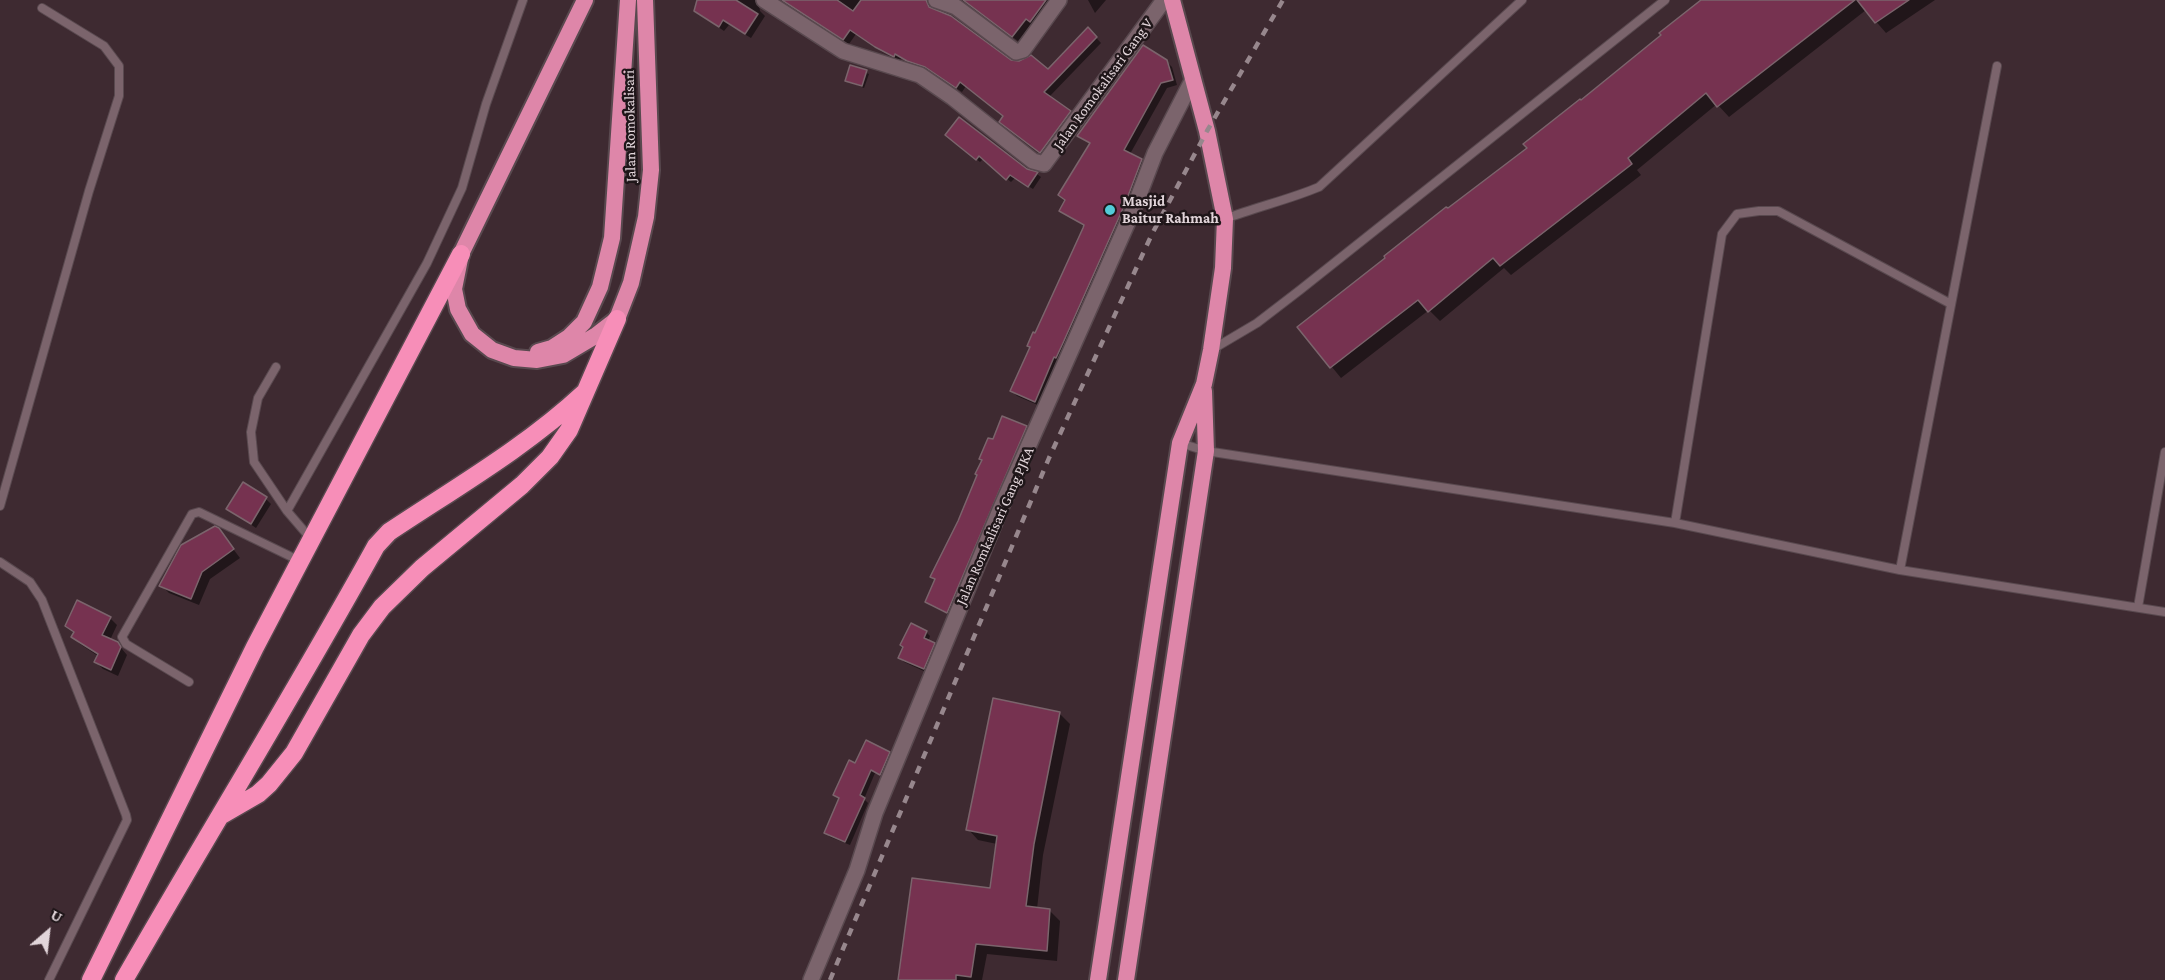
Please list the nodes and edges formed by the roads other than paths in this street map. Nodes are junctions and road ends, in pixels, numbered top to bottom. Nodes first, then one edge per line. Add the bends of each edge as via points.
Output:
1 (523, 0) edge
2 (585, 0) edge
3 (628, 0) edge
4 (645, 0) edge
5 (764, 0) edge
6 (936, 0) edge
7 (1059, 0) edge
8 (1164, 0) edge
9 (1172, 0) edge
10 (1522, 0) edge
11 (1665, 0) edge
12 (42, 8) dead end
13 (1997, 66) dead end
14 (1193, 79) junction
15 (1225, 219) junction
16 (461, 254) junction
17 (1951, 304) junction
18 (617, 319) junction
19 (1212, 350) junction
20 (514, 358) junction
21 (276, 367) dead end
22 (1204, 384) junction
23 (584, 393) junction
24 (1180, 443) junction
25 (1206, 451) junction
26 (2165, 452) edge
27 (0, 506) edge
28 (287, 511) junction
29 (1675, 523) junction
30 (311, 539) junction
31 (300, 561) junction
32 (0, 562) edge
33 (1900, 570) junction
34 (2138, 607) junction
35 (2165, 612) edge
36 (189, 682) dead end
37 (218, 817) junction
38 (49, 980) edge
39 (90, 980) edge
40 (124, 980) edge
41 (811, 980) edge
42 (1098, 980) edge
43 (1126, 980) edge

1 - 28 lane via 486,104 462,188 427,263
2 - 16 highway
3 - 20 highway via 612,238 600,287 584,322 569,338 552,348
4 - 18 highway, Jalan Romokalisari via 651,170 632,282
5 - 8 street, Jalan Romokalisari Gang V via 843,51 920,75 1033,161 1044,164
6 - 7 street via 956,7 1016,52 1023,50
9 - 14 highway
10 - 15 lane via 1319,187
11 - 19 lane via 1300,290 1257,323
12 - 27 lane via 104,46 119,66 119,96
13 - 17 lane
14 - 15 highway via 1208,131
14 - 41 street, Jalan Romkalisari Gang PJKA via 1155,153 1000,510
15 - 19 highway
16 - 20 highway via 454,289 458,309 472,334 492,350
16 - 30 highway
17 - 29 lane via 1778,211 1737,214 1722,234
17 - 33 lane
18 - 20 highway via 562,355 537,360
18 - 23 highway
19 - 22 highway
21 - 28 lane via 258,398 251,432 255,462
22 - 24 highway
22 - 25 highway
23 - 37 highway via 569,430 550,457 382,607 361,634 294,753 269,784
23 - 37 highway via 535,434 389,532 376,546 301,682
24 - 25 lane
24 - 42 highway
25 - 29 lane
25 - 43 highway
26 - 34 lane
28 - 30 lane
29 - 33 lane
30 - 31 highway
31 - 36 lane via 199,512 192,514 122,637 126,644
31 - 39 highway
32 - 38 lane via 30,582 42,600 127,820
33 - 34 lane
34 - 35 lane
37 - 40 highway

